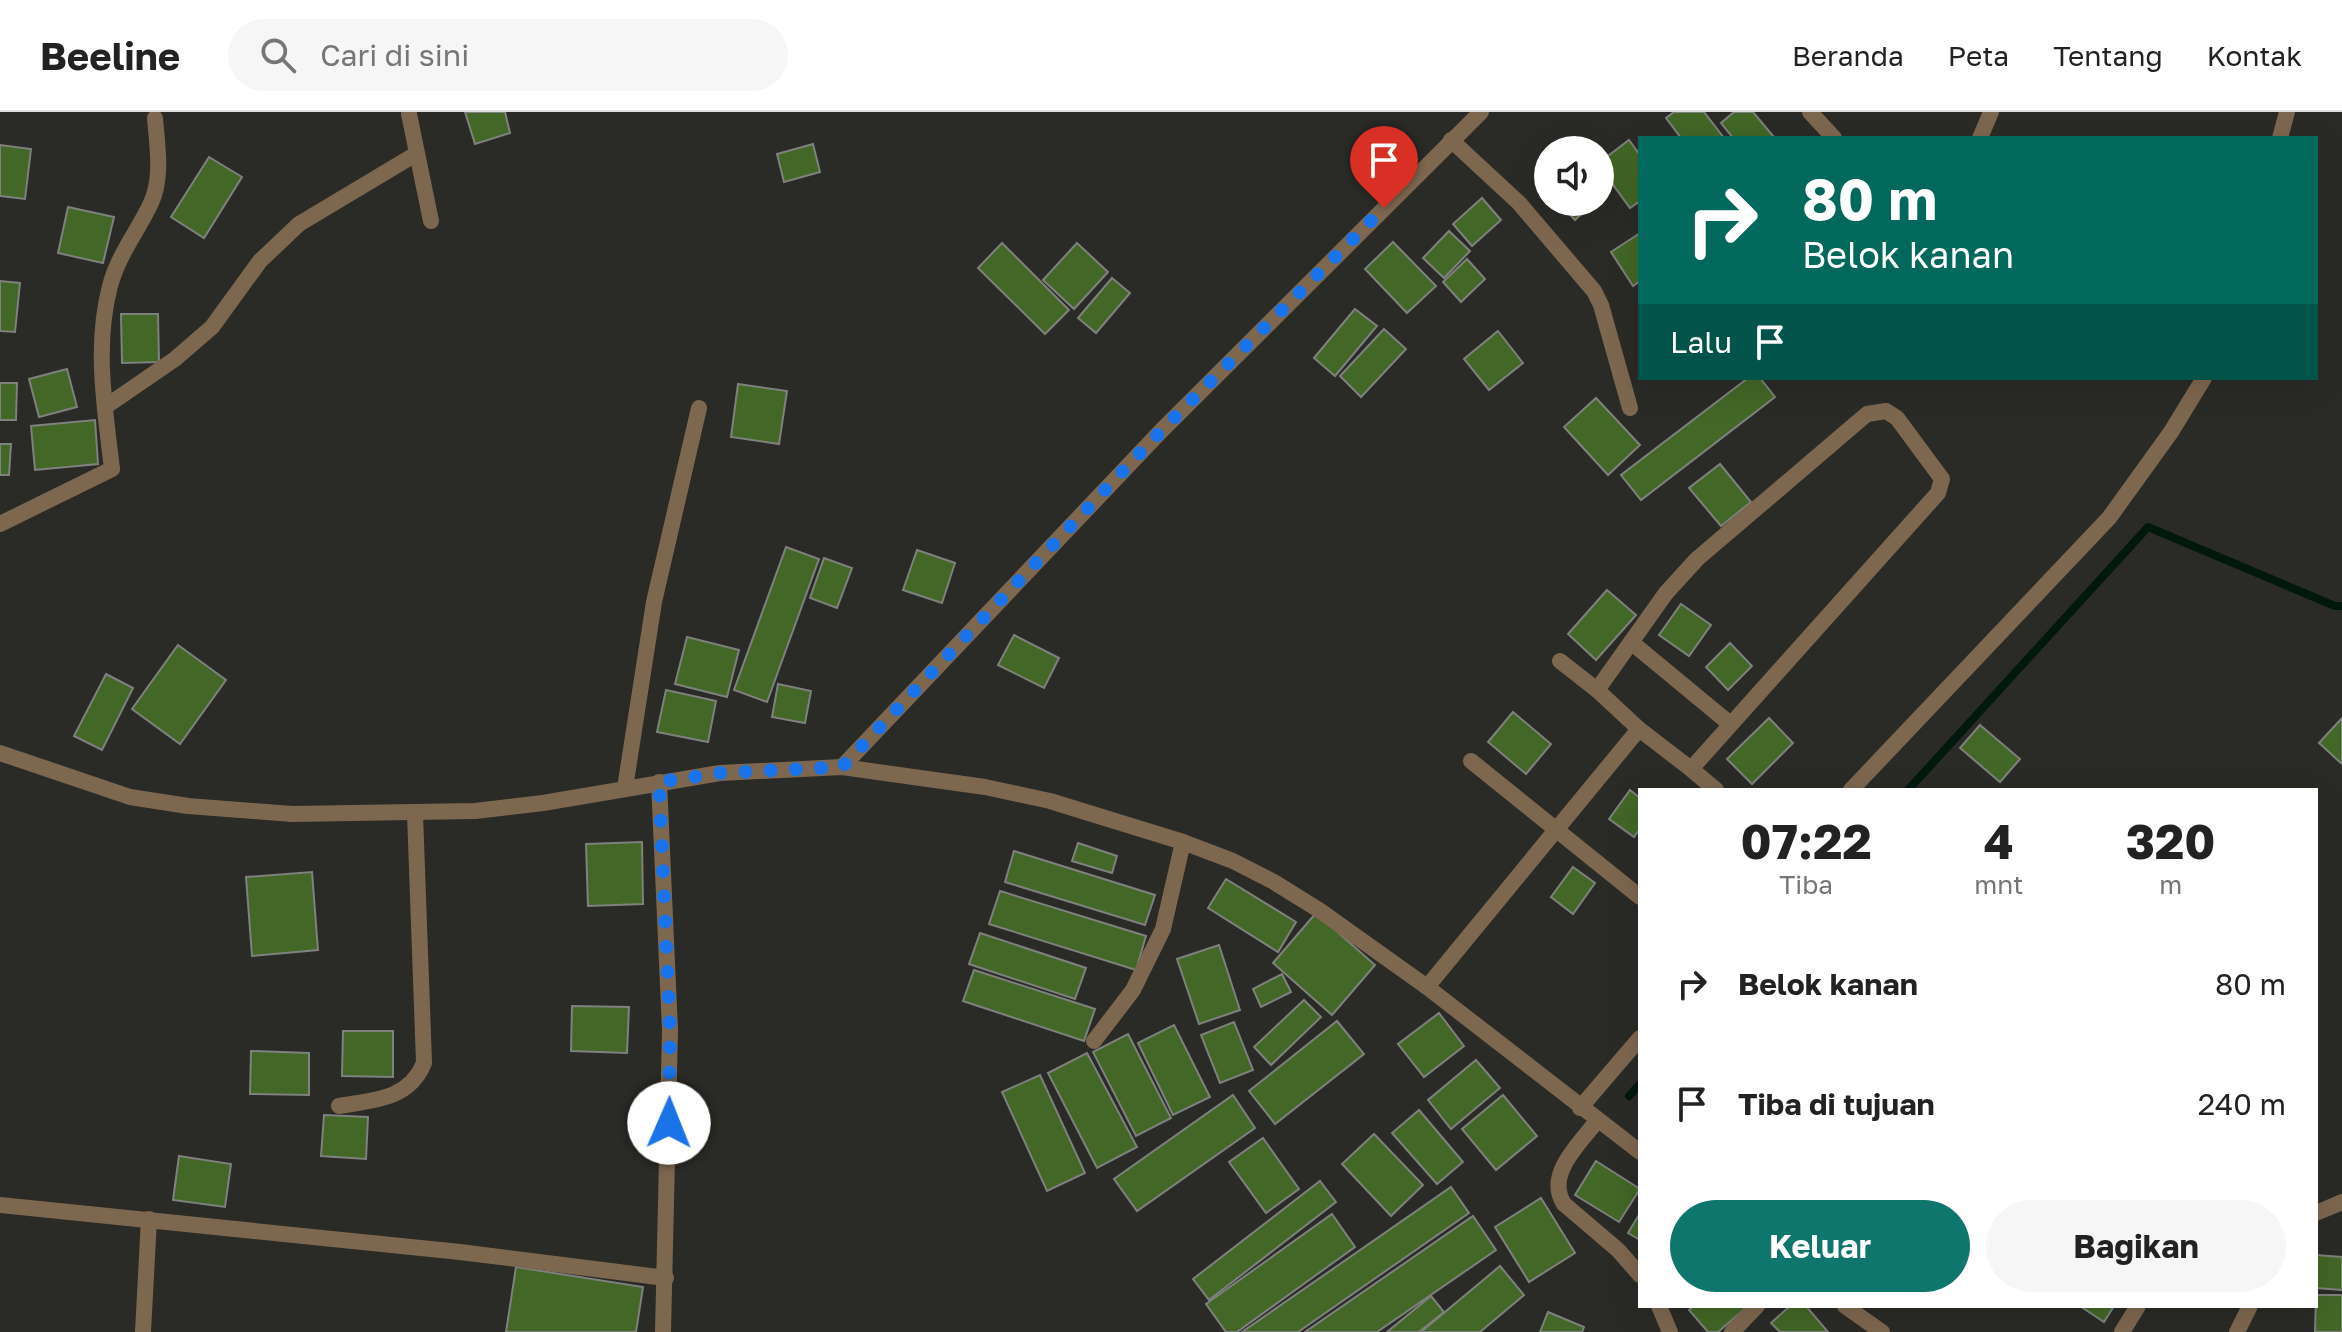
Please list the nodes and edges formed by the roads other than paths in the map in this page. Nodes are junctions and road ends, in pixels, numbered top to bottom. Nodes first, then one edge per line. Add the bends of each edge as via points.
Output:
1 (1481, 112) edge
2 (1810, 112) edge
3 (1991, 112) edge
4 (2287, 112) edge
5 (409, 114) edge
6 (155, 118) dead end
7 (1832, 136) edge
8 (1981, 136) edge
9 (2281, 136) edge
10 (1451, 140) junction
11 (416, 154) junction
12 (431, 221) dead end
13 (2203, 380) edge
14 (105, 407) junction
15 (699, 408) dead end
16 (1630, 408) dead end
17 (0, 524) edge
18 (1631, 642) junction
19 (1560, 661) dead end
20 (1597, 690) junction
21 (1729, 723) junction
22 (1639, 729) junction
23 (0, 753) edge
24 (1471, 761) dead end
25 (842, 767) junction
26 (1691, 769) junction
27 (659, 782) junction
28 (625, 788) junction
29 (1714, 788) edge
30 (1853, 788) edge
31 (415, 813) junction
32 (1556, 829) junction
33 (1183, 842) junction
34 (1638, 895) edge
35 (1427, 987) junction
36 (1638, 1040) edge
37 (1094, 1041) dead end
38 (339, 1106) dead end
39 (1580, 1108) junction
40 (1597, 1121) junction
41 (1637, 1147) edge
42 (2342, 1202) edge
43 (0, 1205) edge
44 (2318, 1212) edge
45 (149, 1219) junction
46 (1638, 1273) edge
47 (666, 1278) junction
48 (1660, 1308) edge
49 (1755, 1308) edge
50 (1848, 1308) edge
51 (2137, 1308) edge
52 (2249, 1308) edge
53 (143, 1332) edge
54 (663, 1332) edge
55 (1670, 1332) edge
56 (1732, 1332) edge
57 (1882, 1332) edge
58 (2122, 1332) edge
59 (2237, 1332) edge

1 - 10 street
2 - 7 street
3 - 8 street
4 - 9 street
5 - 11 street
6 - 14 street via 154,193 119,260 107,301
10 - 16 street via 1519,203 1594,291
10 - 25 street via 1161,431
11 - 12 street
11 - 14 street via 299,224 260,261 212,327
13 - 30 street via 2109,518
14 - 17 street via 112,469
15 - 28 street via 654,602
18 - 20 street
18 - 21 street
18 - 21 street via 1697,559 1867,414 1886,411 1897,418 1940,476 1940,490
19 - 20 street
20 - 22 street
21 - 26 street
22 - 26 street
22 - 32 street
23 - 31 street via 130,797 188,806 292,814
24 - 32 street
25 - 27 street
25 - 33 street via 998,790
26 - 29 street
27 - 28 street
27 - 47 street via 670,1030
28 - 31 street via 489,809
31 - 38 street via 424,1063 415,1080 398,1094
32 - 34 street
32 - 35 street
33 - 35 street via 1274,882
33 - 37 street via 1163,929 1133,990
35 - 39 street
36 - 39 street
39 - 40 street
40 - 41 street
40 - 46 street via 1570,1155 1558,1179 1559,1196
42 - 44 street
43 - 45 street
45 - 47 street
45 - 53 street
47 - 54 street
48 - 55 street
49 - 56 street
50 - 57 street
51 - 58 street
52 - 59 street

